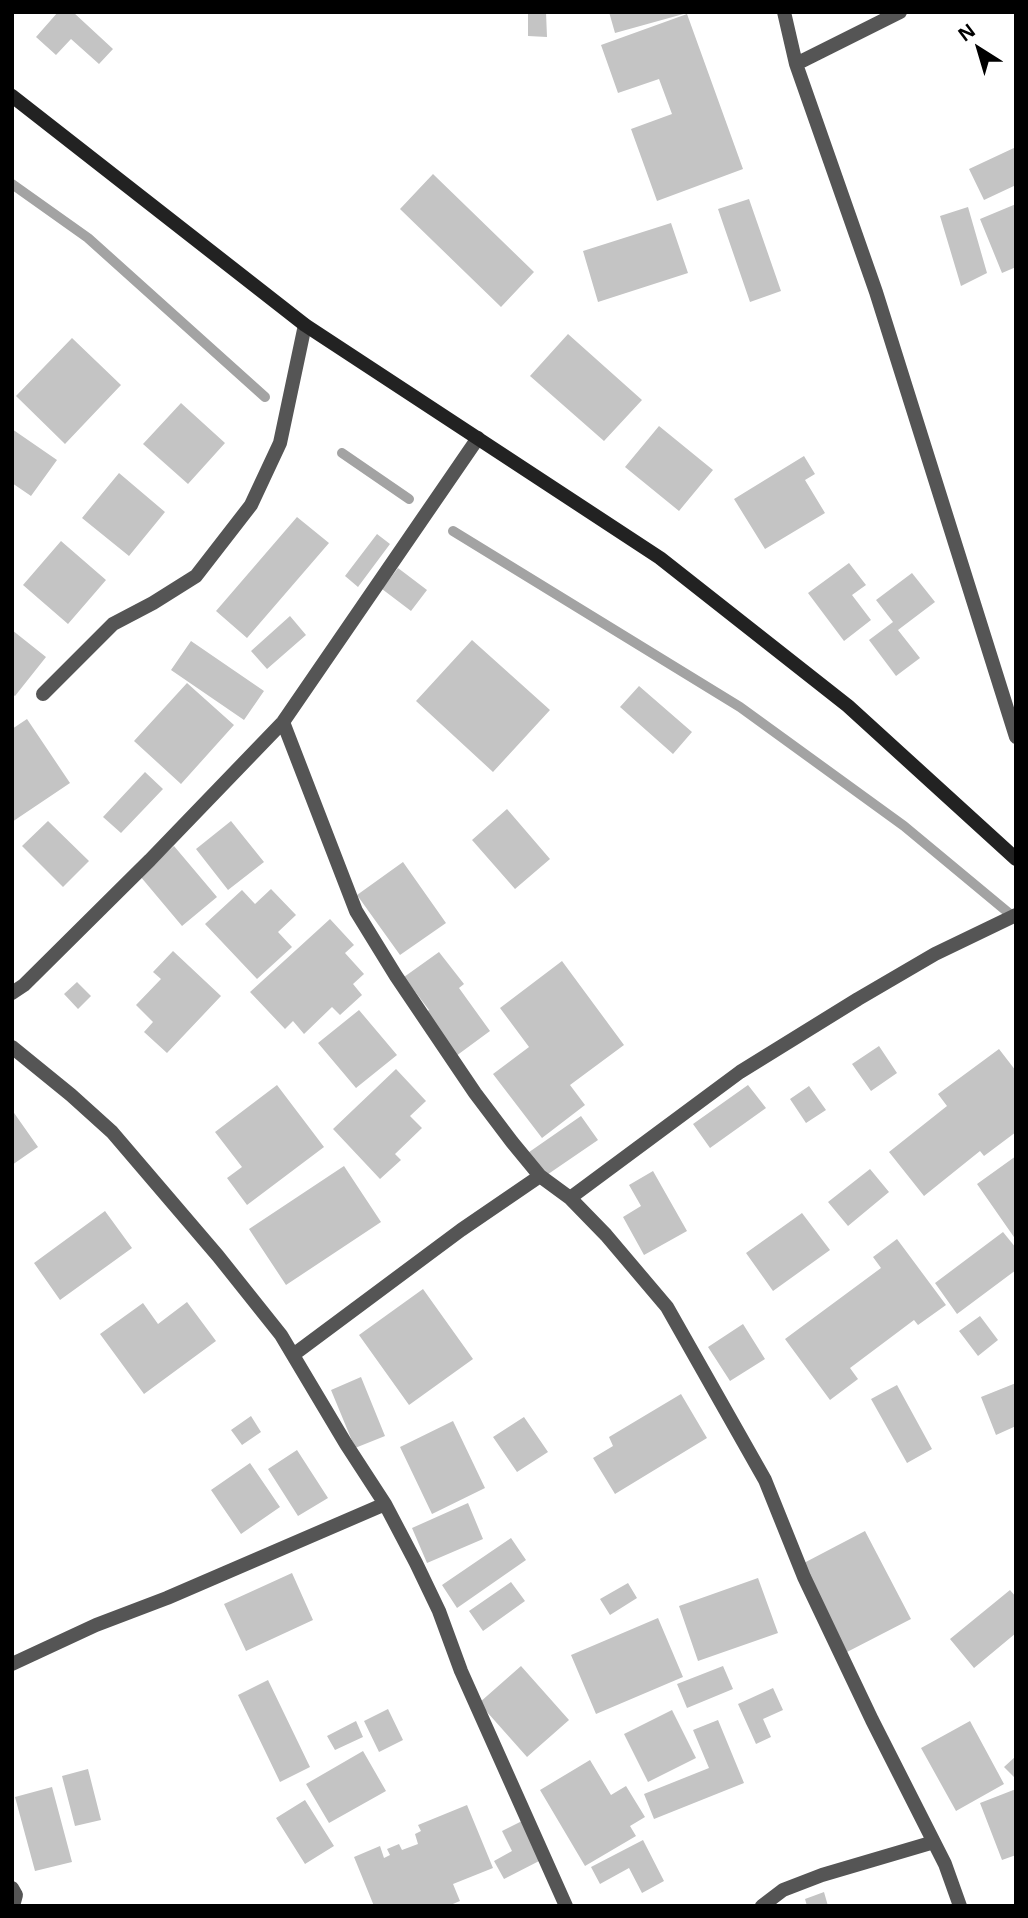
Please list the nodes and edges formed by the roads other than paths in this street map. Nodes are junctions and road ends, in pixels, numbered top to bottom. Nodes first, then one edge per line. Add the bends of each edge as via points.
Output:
1 (784, 12) edge
2 (900, 12) edge
3 (796, 64) junction
4 (12, 96) edge
5 (305, 325) junction
6 (478, 438) junction
7 (43, 694) dead end
8 (283, 722) junction
9 (1016, 737) edge
10 (1016, 859) edge
11 (1016, 915) edge
12 (12, 993) edge
13 (12, 1047) edge
14 (540, 1176) junction
15 (570, 1198) junction
16 (293, 1355) junction
17 (384, 1504) junction
18 (12, 1664) edge
19 (933, 1842) junction
20 (12, 1888) edge
21 (13, 1906) edge
22 (566, 1906) edge
23 (762, 1906) edge
24 (960, 1906) edge

1 - 3 street
2 - 3 street
3 - 9 street via 876,292
4 - 5 street
5 - 6 street
5 - 7 street via 280,443 251,505 196,576 113,624
6 - 8 street
6 - 10 street via 660,558 848,706
8 - 12 street via 150,860
8 - 14 street via 356,911 475,1093
11 - 15 street via 935,954 740,1072
13 - 16 street via 112,1132 257,1305
14 - 15 street
14 - 16 street
15 - 19 street via 667,1307 765,1480 810,1589
16 - 17 street
17 - 18 street
17 - 22 street via 439,1611 461,1671
19 - 23 street via 803,1882
19 - 24 street
20 - 21 street via 16,1895

